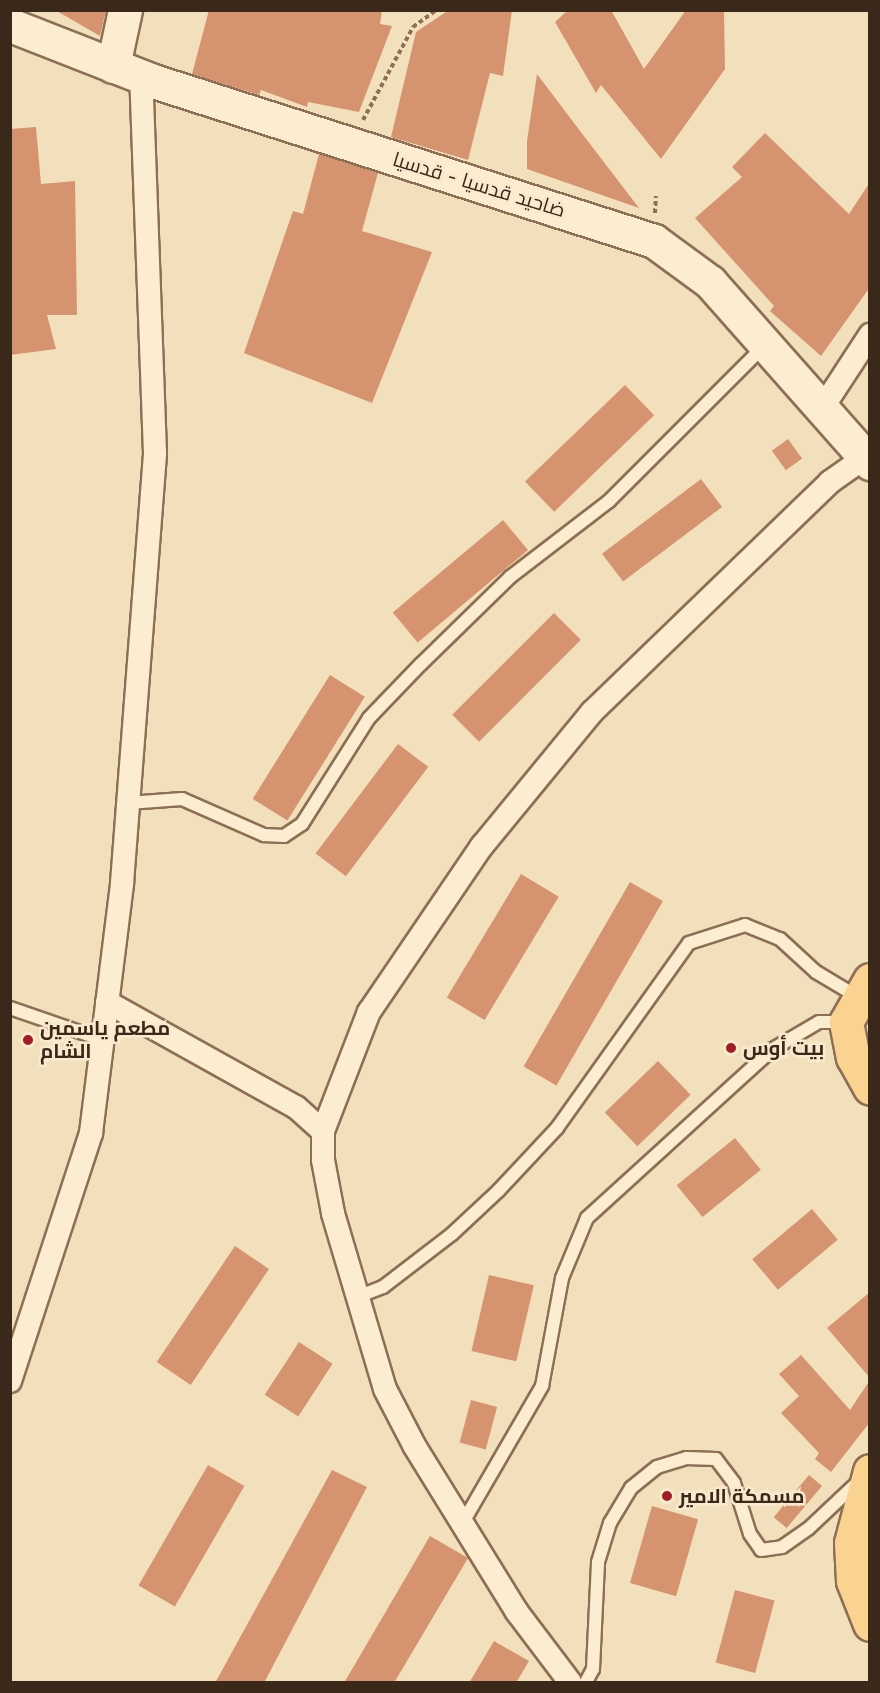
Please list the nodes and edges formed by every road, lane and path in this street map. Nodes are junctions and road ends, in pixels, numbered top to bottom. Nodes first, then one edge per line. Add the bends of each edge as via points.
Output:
1 (125, 10) edge
2 (436, 10) edge
3 (10, 25) edge
4 (127, 72) junction
5 (349, 146) junction
6 (870, 335) edge
7 (764, 346) junction
8 (821, 410) junction
9 (867, 460) edge
10 (128, 803) junction
11 (858, 1000) edge
12 (107, 1002) junction
13 (10, 1008) edge
14 (103, 1040) junction
15 (870, 1088) edge
16 (323, 1131) junction
17 (357, 1297) junction
18 (10, 1380) edge
19 (869, 1472) edge
20 (462, 1524) junction
21 (870, 1624) edge
22 (570, 1683) edge
23 (586, 1683) edge

1 - 4 main road
2 - 5 path via 413,27
3 - 4 main road, ضاحيد قدسيا - قدسيا
4 - 5 main road, ضاحيد قدسيا - قدسيا
4 - 10 street via 155,453
5 - 7 main road, ضاحيد قدسيا - قدسيا via 654,241 710,282
6 - 8 street
7 - 8 main road, ضاحيد قدسيا - قدسيا
7 - 10 lane via 609,501 510,577 369,718 302,824 284,836 264,835 182,799
8 - 9 main road, ضاحيد قدسيا - قدسيا
9 - 16 street via 830,483 592,712 482,846 369,1011
10 - 12 street
11 - 15 main road via 853,1057
11 - 17 lane via 816,972 780,939 745,925 689,943 642,1003 607,1061 557,1128 499,1190 452,1234 383,1287
11 - 20 lane via 773,1049 587,1218 562,1278 542,1386
12 - 14 street
12 - 16 street via 296,1107
13 - 14 lane
14 - 18 street via 91,1132
16 - 17 street via 323,1160 333,1214
17 - 20 street via 386,1389
19 - 21 main road via 851,1543 854,1581
19 - 23 lane via 808,1529 782,1547 761,1550 750,1534 734,1483 716,1459 686,1458 657,1467 631,1488 610,1523 598,1562 593,1670
20 - 22 street via 517,1612

